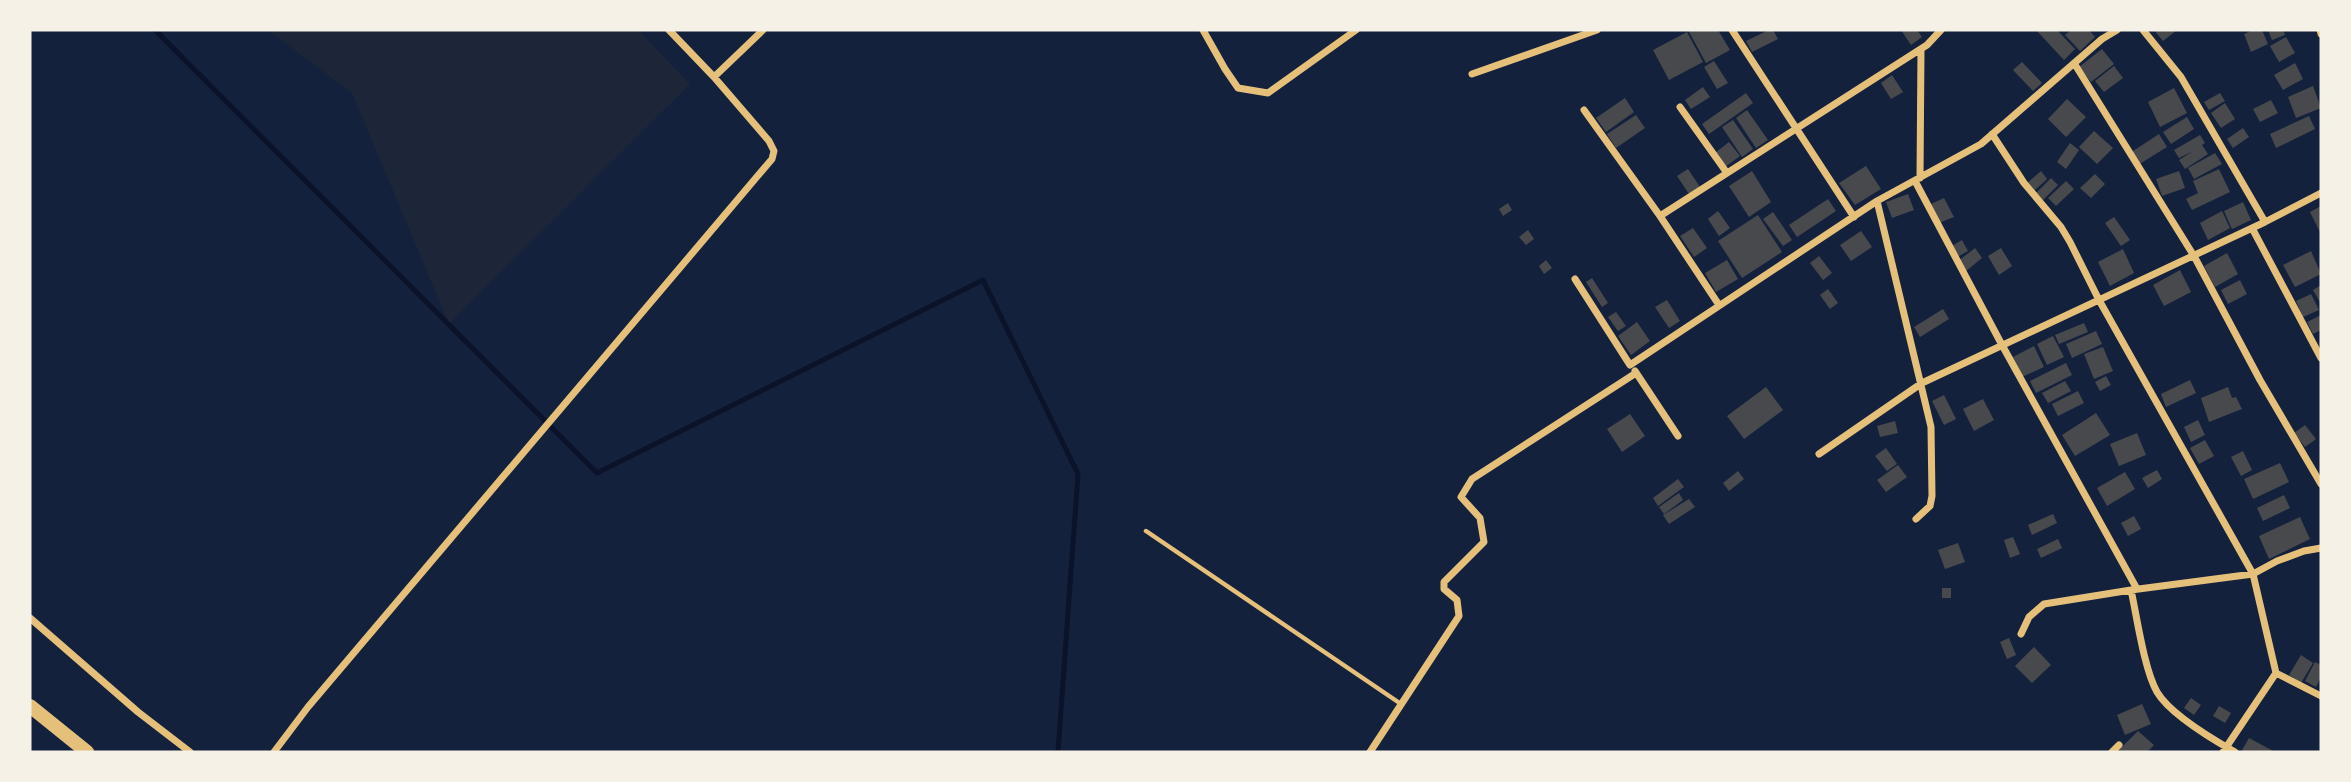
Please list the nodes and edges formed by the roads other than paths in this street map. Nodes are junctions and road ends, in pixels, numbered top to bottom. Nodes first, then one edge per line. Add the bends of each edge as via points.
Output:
1 (669, 30) edge
2 (763, 30) edge
3 (1203, 30) edge
4 (1356, 30) edge
5 (1597, 30) edge
6 (1732, 30) edge
7 (1941, 30) edge
8 (2117, 30) edge
9 (2143, 30) edge
10 (1921, 49) junction
11 (2074, 63) junction
12 (1472, 74) dead end
13 (714, 77) junction
14 (1680, 107) dead end
15 (1584, 110) dead end
16 (1795, 130) junction
17 (1992, 134) junction
18 (1727, 173) junction
19 (1917, 180) junction
20 (2321, 193) edge
21 (1877, 201) junction
22 (1660, 216) junction
23 (1854, 217) junction
24 (2265, 222) junction
25 (2252, 228) junction
26 (2194, 256) junction
27 (1575, 279) dead end
28 (2099, 300) junction
29 (1720, 305) junction
30 (2002, 345) junction
31 (2321, 358) edge
32 (1630, 365) junction
33 (1636, 373) junction
34 (1922, 383) junction
35 (1678, 436) dead end
36 (1819, 454) dead end
37 (2321, 484) edge
38 (1916, 519) dead end
39 (1146, 531) dead end
40 (2321, 548) edge
41 (2253, 574) junction
42 (2134, 590) junction
43 (30, 618) edge
44 (2021, 634) dead end
45 (2276, 673) junction
46 (2321, 696) edge
47 (1401, 705) junction
48 (30, 706) edge
49 (2119, 745) dead end
50 (2225, 750) edge
51 (87, 752) edge
52 (190, 752) edge
53 (274, 752) edge
54 (1370, 752) edge
55 (2112, 752) edge
56 (2235, 752) edge

1 - 13 street
2 - 13 street
3 - 4 street via 1238,88 1268,93
5 - 12 street
6 - 16 street
7 - 10 street
8 - 11 street
9 - 24 street via 2181,77
10 - 16 street
10 - 19 street
11 - 17 street
11 - 26 street
13 - 53 street via 769,141 772,159
14 - 18 street
15 - 22 street
16 - 18 street
16 - 23 street
17 - 19 street
17 - 28 street via 2061,227
18 - 22 street
19 - 21 street
19 - 30 street
20 - 24 street
21 - 23 street
21 - 34 street
22 - 29 street
23 - 29 street
24 - 25 street
25 - 26 street
25 - 31 street
26 - 28 street
26 - 37 street
27 - 32 street
28 - 30 street
28 - 41 street
29 - 32 street
30 - 34 street
30 - 42 street via 2134,580
32 - 33 street
33 - 35 street
33 - 47 street via 1472,479 1461,497 1480,519 1484,542 1444,582 1444,589 1457,600 1460,616
34 - 36 street
34 - 38 street via 1931,427 1932,496 1930,506
39 - 47 lane
40 - 41 street via 2277,561
41 - 42 street
41 - 45 street
42 - 44 street via 2044,604 2029,617
42 - 50 street via 2142,642 2157,691 2178,714
43 - 52 street
45 - 46 street
45 - 50 street
47 - 54 street
48 - 51 main road
49 - 55 street
50 - 56 street

